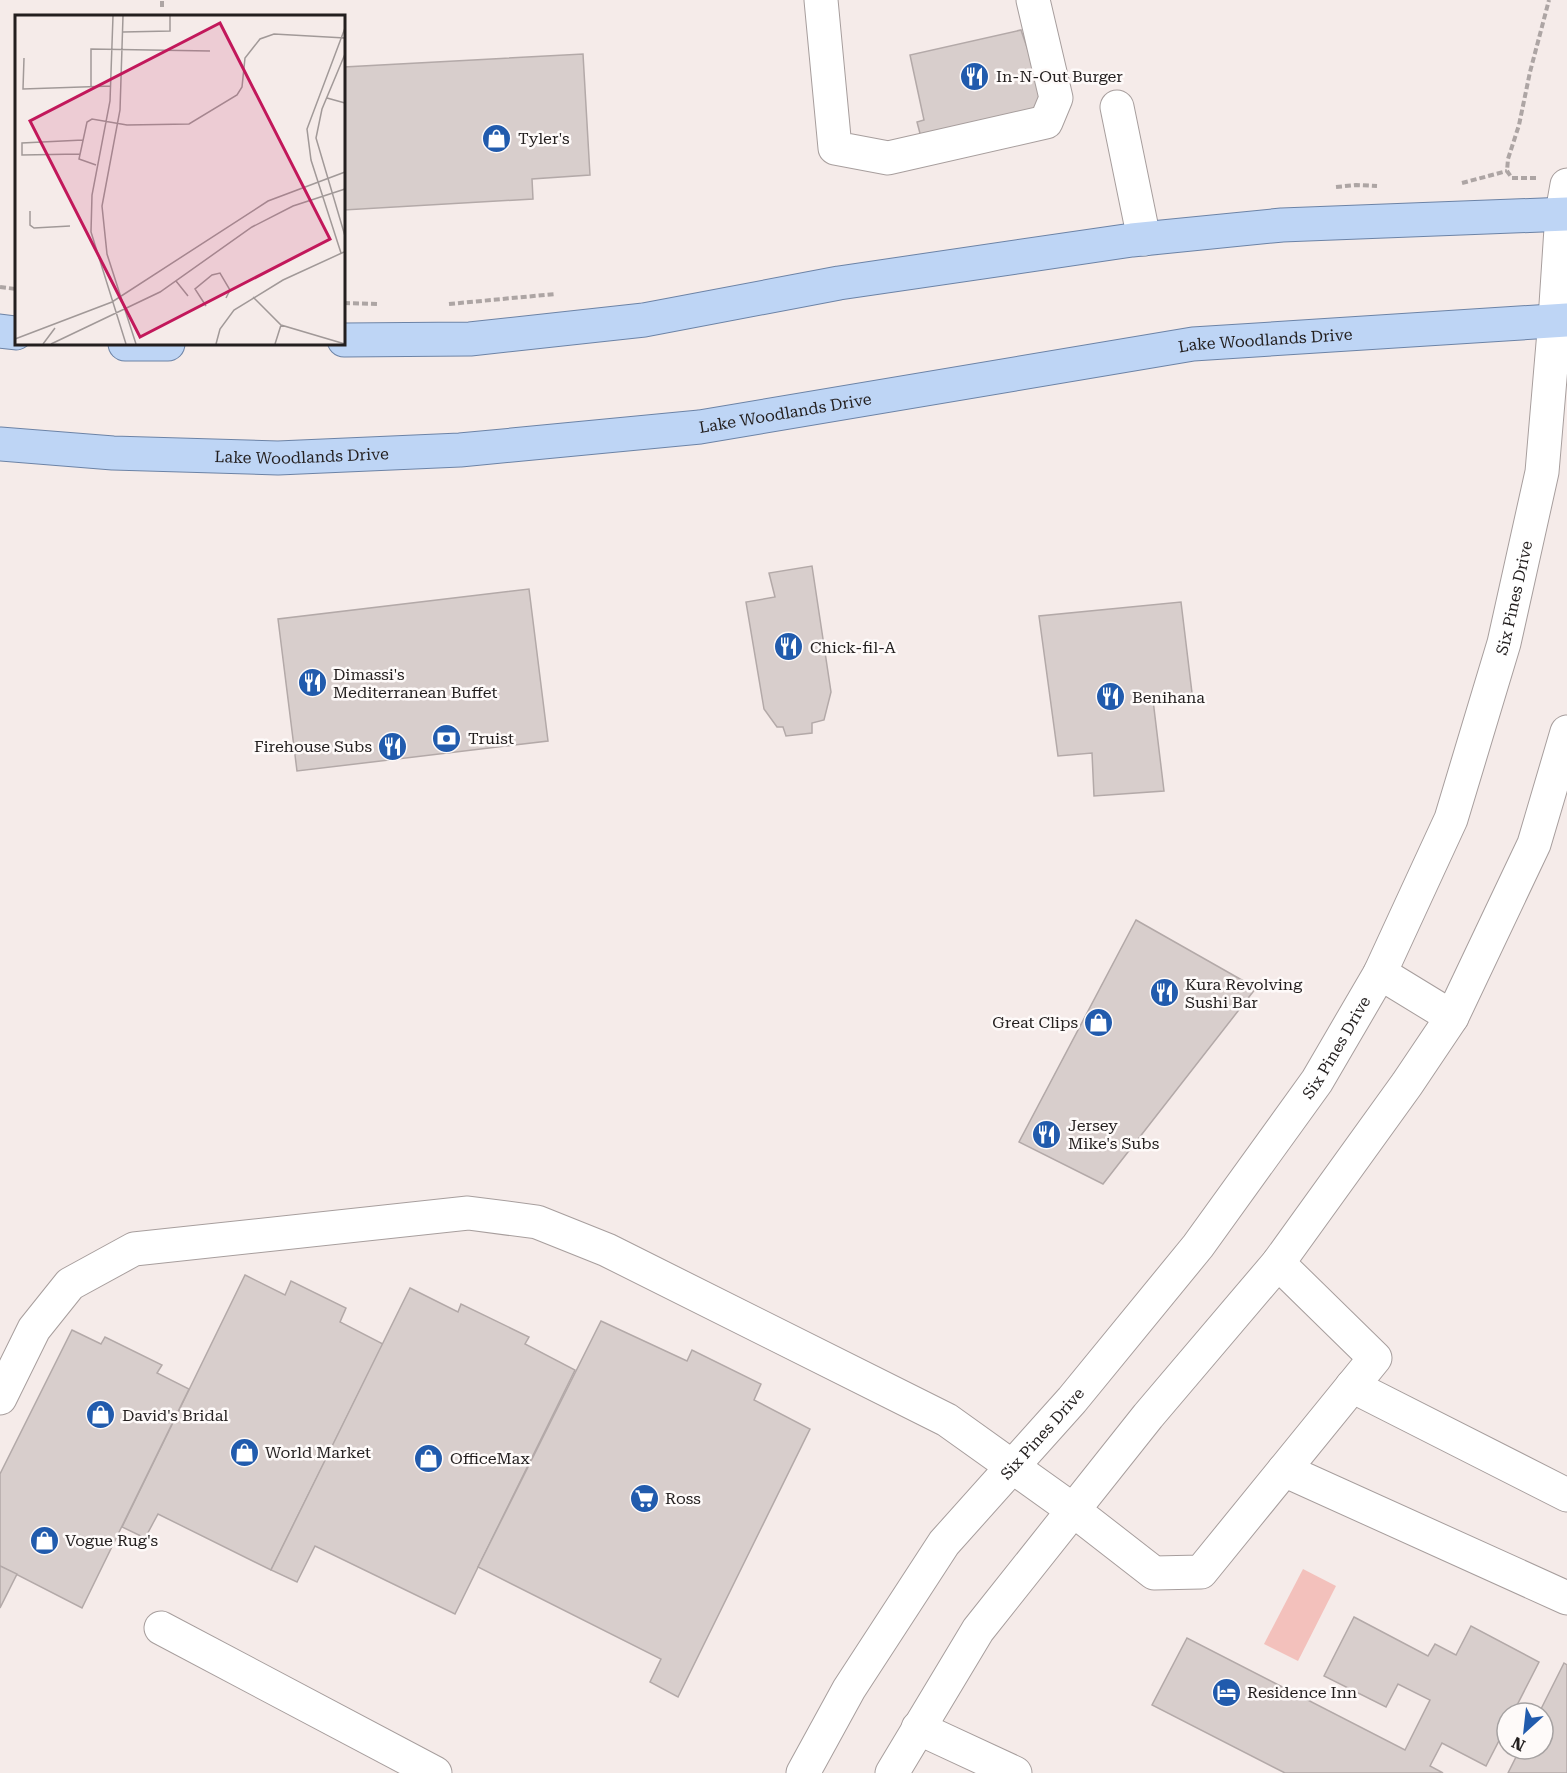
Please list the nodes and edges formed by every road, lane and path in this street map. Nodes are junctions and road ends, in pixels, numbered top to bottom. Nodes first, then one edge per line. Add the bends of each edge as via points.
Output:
1 (162, 0) edge
2 (822, 0) edge
3 (1033, 0) edge
4 (1549, 0) edge
5 (162, 7) dead end
6 (1117, 107) dead end
7 (1560, 198) edge
8 (1144, 239) junction
9 (0, 287) edge
10 (15, 289) edge
11 (1561, 320) edge
12 (0, 331) edge
13 (15, 333) edge
14 (345, 340) edge
15 (0, 444) edge
16 (1567, 732) edge
17 (1380, 973) junction
18 (1452, 1017) junction
19 (1278, 1263) junction
20 (1352, 1386) junction
21 (0, 1398) edge
22 (1012, 1466) junction
23 (1284, 1470) junction
24 (1567, 1495) edge
25 (1073, 1510) junction
26 (1567, 1598) edge
27 (161, 1628) dead end
28 (918, 1728) junction
29 (435, 1773) edge
30 (803, 1773) edge
31 (892, 1773) edge
32 (1015, 1773) edge

1 - 5 path
2 - 3 street via 835,148 888,158 1046,122 1056,98
4 - 7 path via 1507,171 1512,178
6 - 8 street
7 - 8 main road
7 - 11 street, Six Pines Drive
8 - 14 main road via 839,284 644,320 470,339
9 - 10 path
11 - 15 main road, Lake Woodlands Drive via 1193,344 700,427 460,450 278,458 113,453
11 - 17 street, Six Pines Drive via 1542,472 1503,643 1451,819
12 - 13 main road
16 - 18 street via 1534,844
17 - 18 street
17 - 22 street, Six Pines Drive via 1317,1082 1198,1246 1072,1400
18 - 19 street
19 - 20 street via 1375,1358
19 - 25 street
20 - 23 street
20 - 24 street
21 - 22 street via 34,1329 70,1284 134,1249 468,1213 537,1222 607,1250 947,1420
22 - 25 street
22 - 30 street, Six Pines Drive via 944,1543 849,1689
23 - 25 street via 1201,1572 1154,1572
23 - 26 street
25 - 28 street via 978,1630
27 - 29 street
28 - 31 street
28 - 32 street

